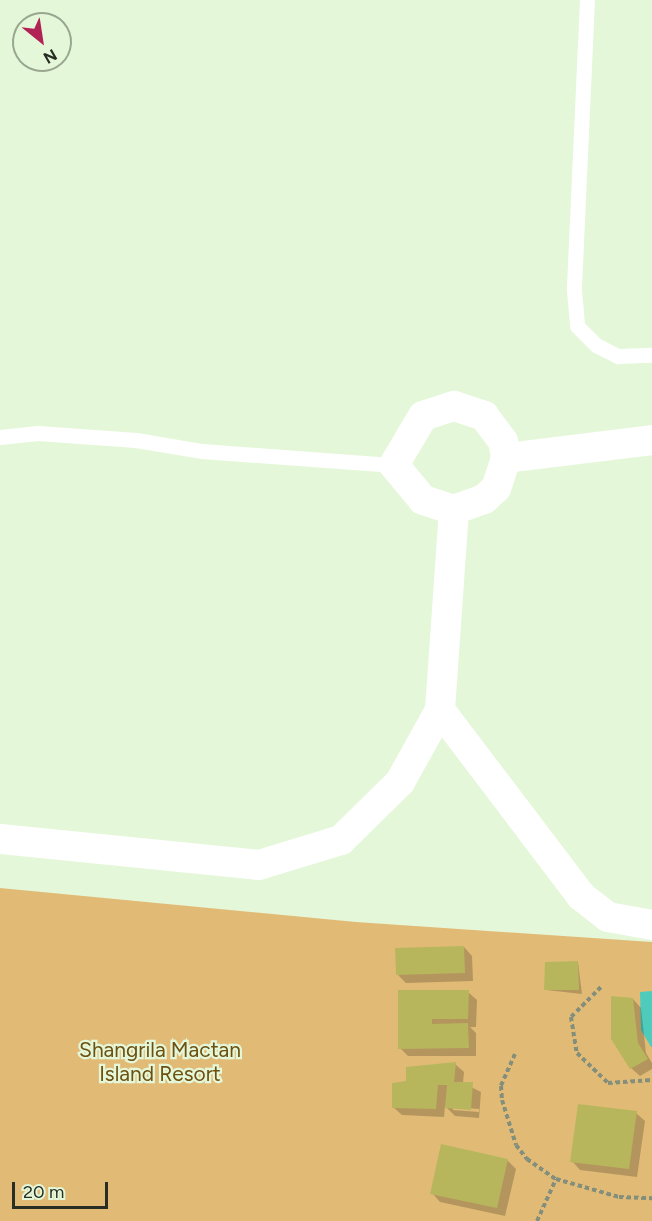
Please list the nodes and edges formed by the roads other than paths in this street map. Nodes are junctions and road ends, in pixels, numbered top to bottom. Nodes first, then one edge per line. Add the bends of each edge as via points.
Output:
1 (587, 0) edge
2 (652, 355) edge
3 (0, 437) edge
4 (652, 440) edge
5 (506, 458) junction
6 (394, 465) junction
7 (454, 510) junction
8 (440, 711) junction
9 (0, 839) edge
10 (652, 925) edge

1 - 2 lane via 574,290 578,326 596,345 618,356
3 - 6 lane via 38,433 136,440 202,451
4 - 5 street
5 - 6 street via 503,441 484,416 454,406 423,416
5 - 7 street via 490,494
6 - 7 street via 423,500
7 - 8 street
8 - 9 street via 400,782 341,840 259,865
8 - 10 street via 581,896 608,917

